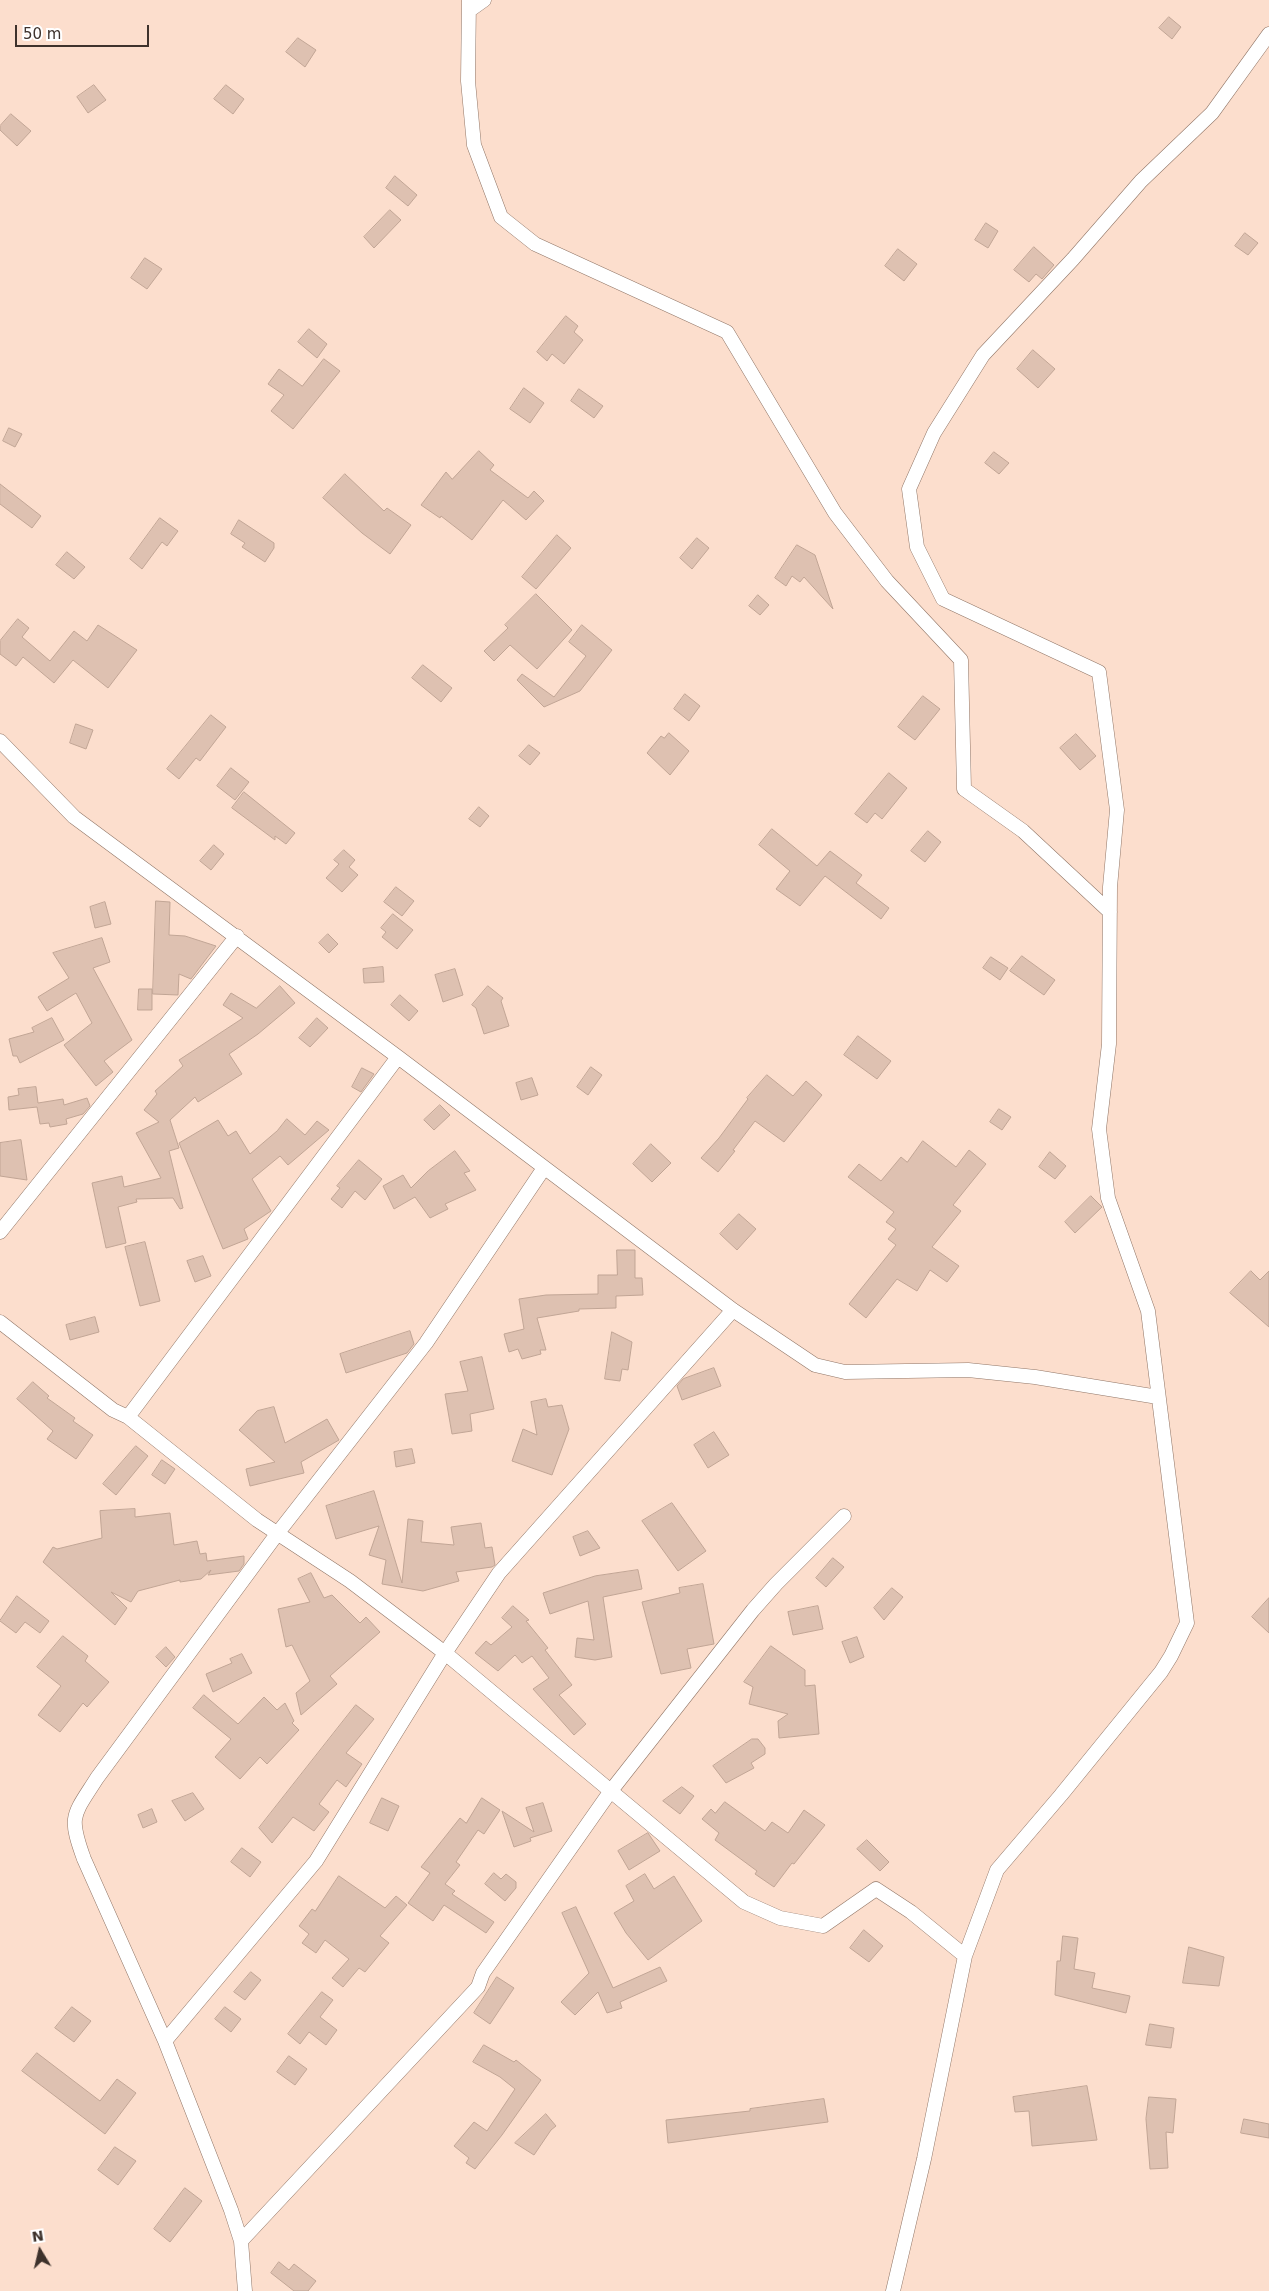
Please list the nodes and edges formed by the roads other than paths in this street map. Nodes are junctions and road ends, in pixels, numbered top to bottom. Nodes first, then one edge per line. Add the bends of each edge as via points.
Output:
1 (483, 0) edge
2 (470, 5) edge
3 (1269, 34) edge
4 (0, 741) edge
5 (1110, 912) junction
6 (236, 936) junction
7 (398, 1057) junction
8 (544, 1168) junction
9 (0, 1232) edge
10 (732, 1310) junction
11 (0, 1322) edge
12 (1158, 1397) junction
13 (128, 1418) junction
14 (844, 1516) dead end
15 (277, 1534) junction
16 (445, 1653) junction
17 (610, 1792) junction
18 (965, 1956) junction
19 (165, 2041) junction
20 (241, 2241) junction
21 (245, 2291) edge
22 (893, 2291) edge

1 - 2 street
2 - 5 street via 468,81 474,145 501,217 534,244 727,332 835,513 887,581 961,660 964,789 1023,831
3 - 5 street via 1212,113 1141,181 1074,259 983,355 934,433 909,489 917,547 943,599 1100,672 1116,810
4 - 6 street via 74,817
5 - 12 street via 1109,1044 1099,1129 1108,1198 1148,1311
6 - 7 street
6 - 9 street
7 - 8 street
7 - 13 street
8 - 10 street
8 - 15 street via 426,1343
10 - 12 street via 815,1365 845,1372 968,1370
10 - 16 street via 499,1573
11 - 13 street via 113,1410
12 - 18 street via 1187,1623 1155,1680 997,1870
13 - 15 street
14 - 17 street via 776,1584
15 - 16 street via 350,1581
15 - 19 street via 97,1778 74,1814 75,1834 84,1859
16 - 17 street
16 - 19 street via 316,1861
17 - 18 street via 744,1902 780,1918 823,1926 876,1889 911,1912
17 - 20 street via 483,1973 478,1987
18 - 22 street
19 - 20 street
20 - 21 street

